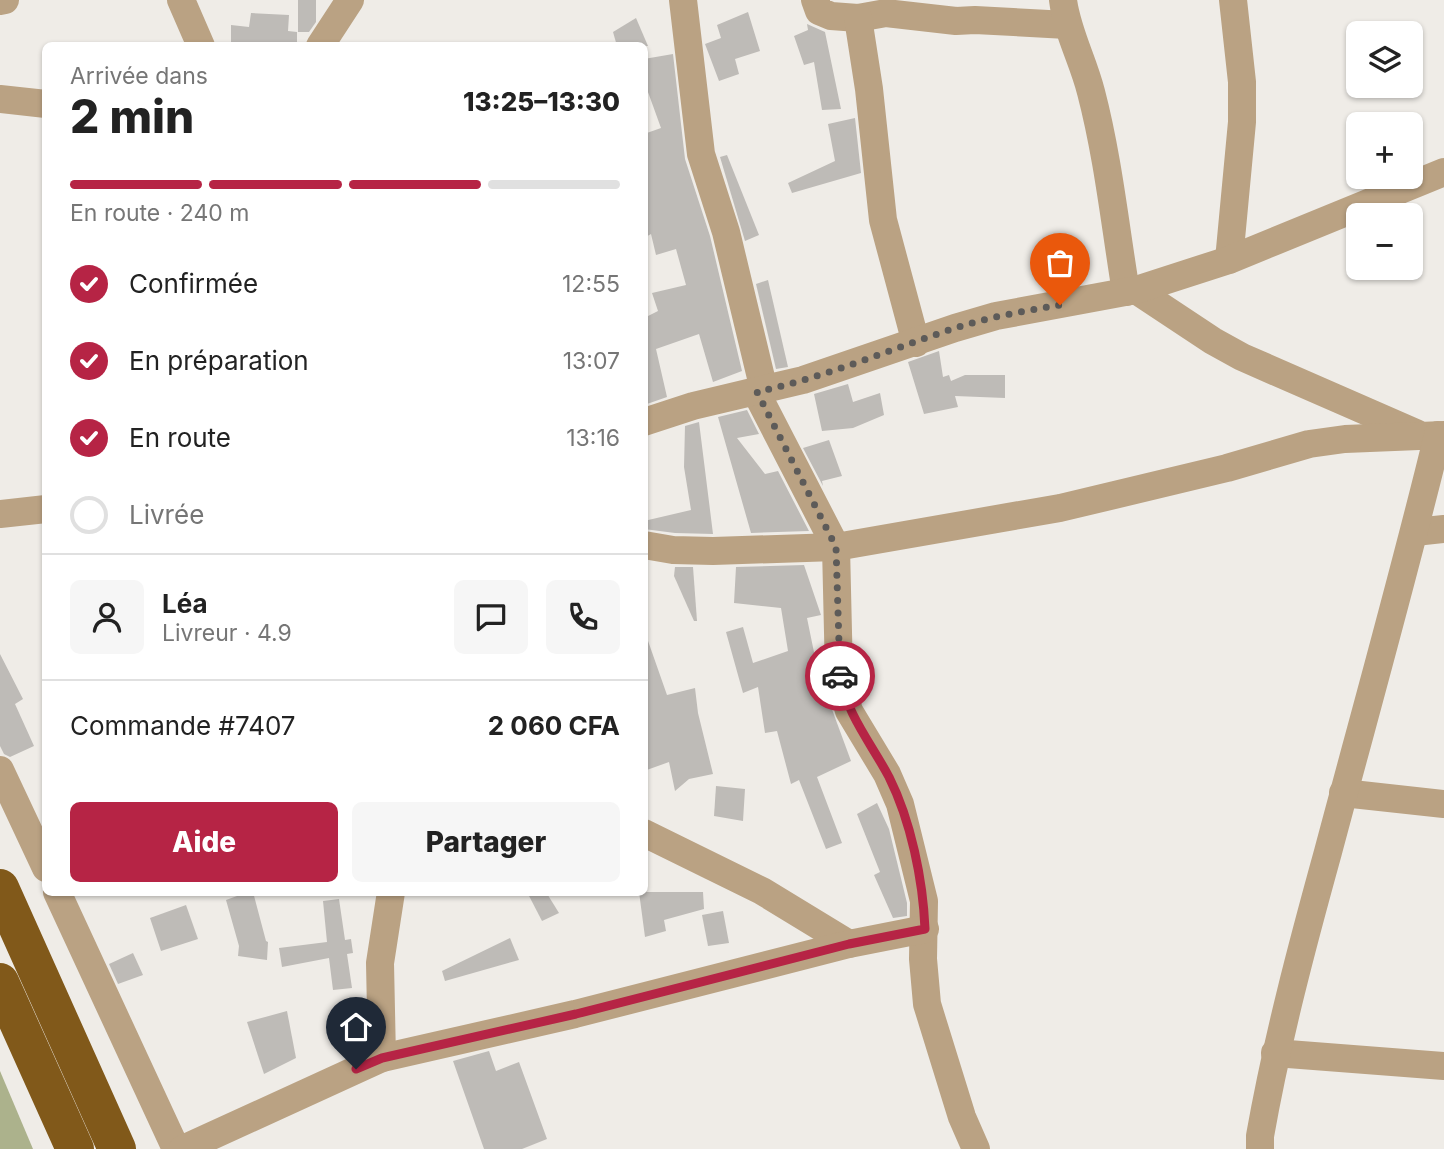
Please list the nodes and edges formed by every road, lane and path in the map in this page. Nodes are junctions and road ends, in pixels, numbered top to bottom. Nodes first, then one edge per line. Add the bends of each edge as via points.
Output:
1 (180, 0) edge
2 (350, 0) edge
3 (683, 0) edge
4 (815, 0) edge
5 (1233, 0) edge
6 (1065, 13) edge
7 (858, 18) junction
8 (199, 42) edge
9 (323, 42) edge
10 (0, 99) edge
11 (42, 104) edge
12 (1444, 172) edge
13 (1229, 260) junction
14 (1131, 291) junction
15 (916, 343) junction
16 (760, 391) junction
17 (648, 421) edge
18 (1435, 435) edge
19 (42, 509) edge
20 (0, 514) edge
21 (1444, 529) edge
22 (1415, 531) junction
23 (648, 546) edge
24 (836, 547) junction
25 (0, 770) edge
26 (1343, 793) junction
27 (1444, 804) edge
28 (648, 834) edge
29 (42, 859) edge
30 (0, 888) edge
31 (59, 896) edge
32 (390, 896) edge
33 (925, 929) junction
34 (849, 944) junction
35 (0, 982) edge
36 (1275, 1053) junction
37 (382, 1058) junction
38 (1444, 1066) edge
39 (75, 1149) edge
40 (117, 1149) edge
41 (176, 1149) edge
42 (183, 1149) edge
43 (976, 1149) edge
44 (1260, 1149) edge

1 - 8 street
2 - 9 street
3 - 16 street via 701,153 726,232
4 - 7 street via 819,11
5 - 13 street via 1242,122
6 - 7 street via 957,21 886,13
6 - 14 street via 1091,90
7 - 15 street via 883,220
10 - 11 street
12 - 13 street
13 - 14 street
14 - 15 street via 996,316
14 - 18 street via 1242,357
15 - 16 street
16 - 17 street
16 - 24 street
18 - 22 street
18 - 24 street via 1309,444 1060,508
19 - 20 street
21 - 22 street
22 - 26 street
23 - 24 street via 713,551
24 - 33 street via 843,694 900,804 919,873
25 - 29 street
26 - 27 street
26 - 36 street
28 - 34 street via 762,891
30 - 40 highway
31 - 41 street
32 - 37 street via 380,962
33 - 34 street
33 - 43 street via 927,1004
34 - 37 street
35 - 39 highway
36 - 38 street
36 - 44 street
37 - 42 street

